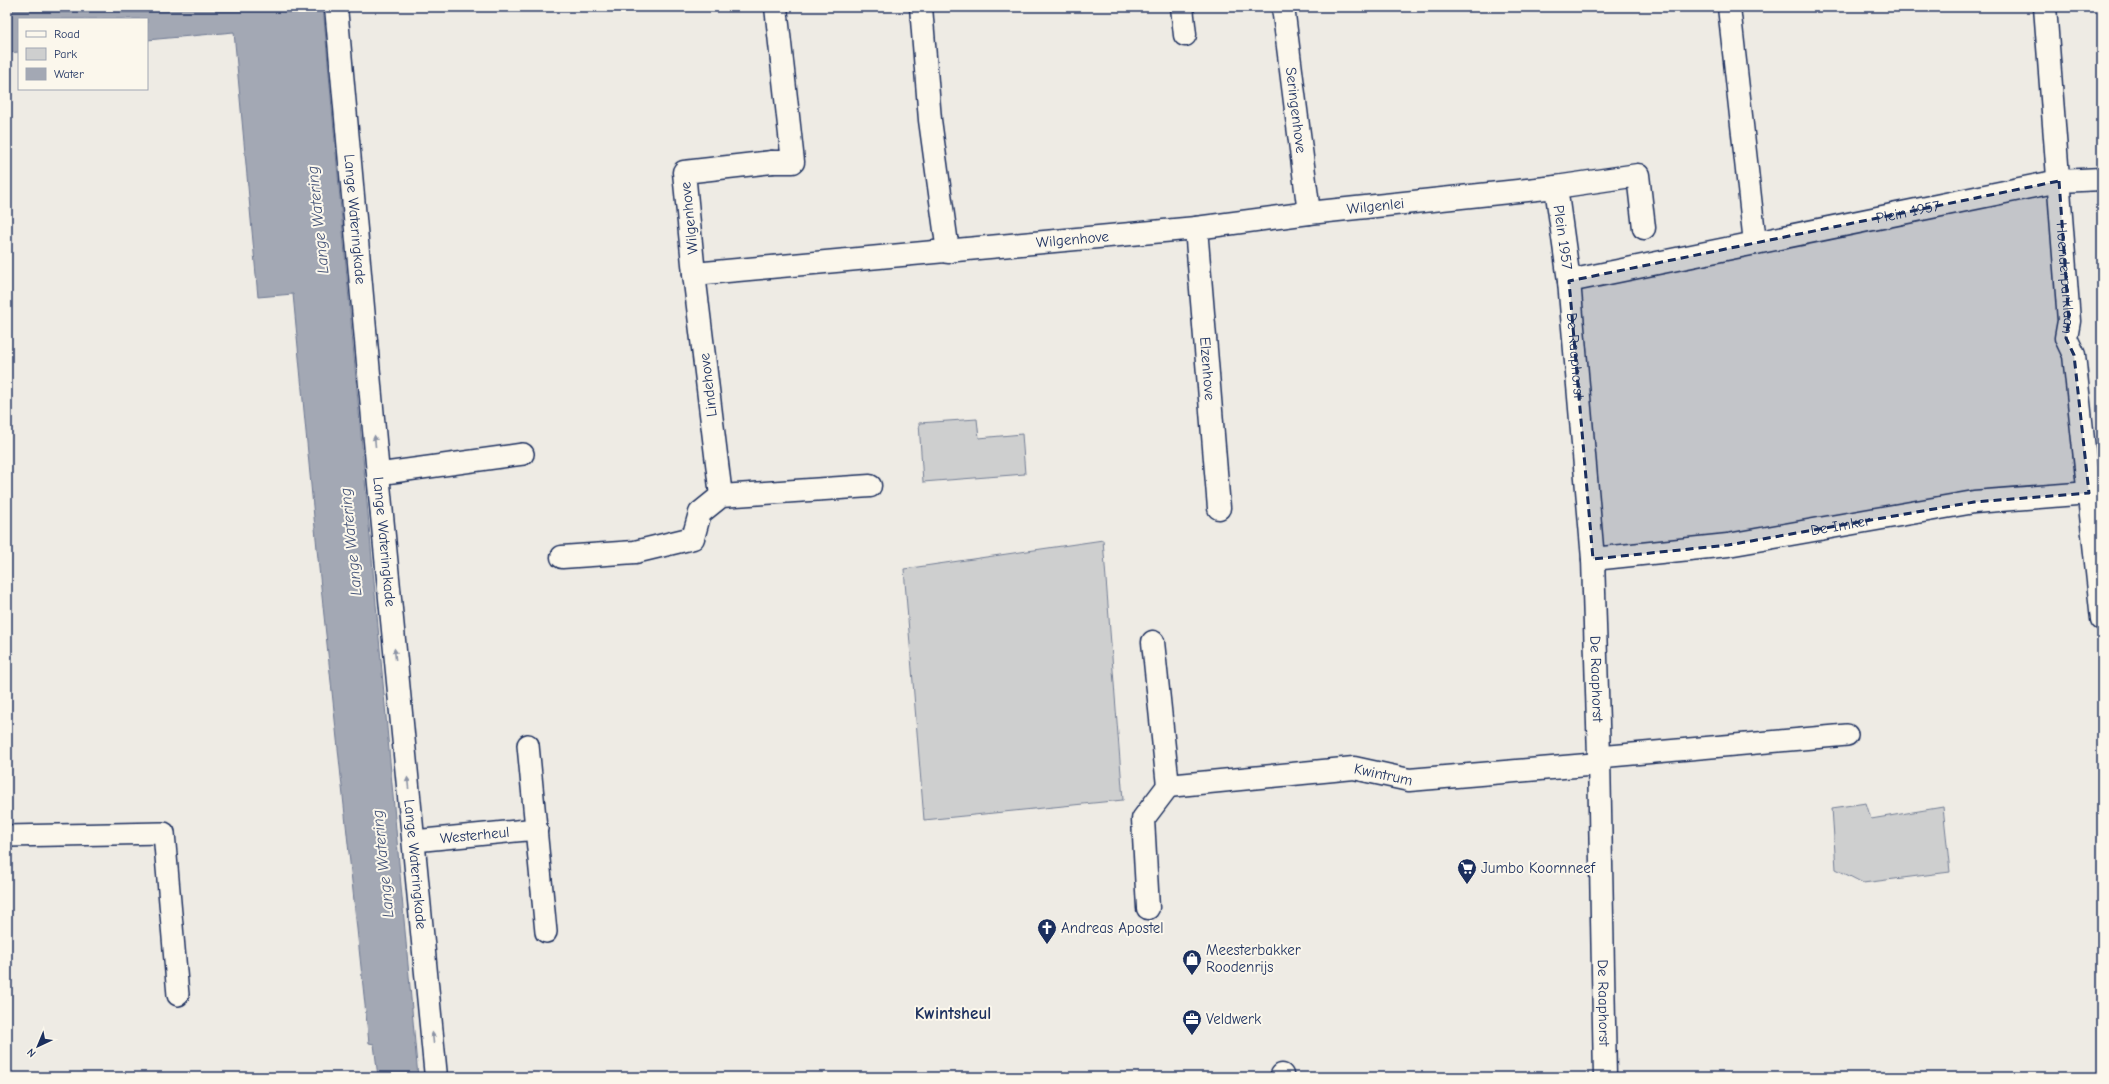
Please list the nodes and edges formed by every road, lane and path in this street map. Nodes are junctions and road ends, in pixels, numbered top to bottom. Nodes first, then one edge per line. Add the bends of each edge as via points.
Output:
1 (336, 7) edge
2 (776, 7) edge
3 (922, 7) edge
4 (1182, 7) edge
5 (1283, 7) edge
6 (1729, 7) edge
7 (2045, 7) edge
8 (1185, 34) dead end
9 (2102, 179) edge
10 (2060, 181) junction
11 (1556, 186) junction
12 (1310, 213) junction
13 (1196, 228) junction
14 (1644, 228) dead end
15 (1756, 243) junction
16 (948, 252) junction
17 (694, 274) junction
18 (1569, 281) junction
19 (523, 454) dead end
20 (2094, 463) edge
21 (378, 474) junction
22 (870, 486) dead end
23 (2089, 493) junction
24 (721, 496) junction
25 (1219, 508) dead end
26 (562, 557) dead end
27 (1592, 559) junction
28 (2102, 619) edge
29 (1153, 642) dead end
30 (1847, 735) dead end
31 (528, 745) dead end
32 (1599, 761) junction
33 (1168, 786) junction
34 (537, 829) junction
35 (7, 836) edge
36 (414, 841) junction
37 (1148, 908) dead end
38 (546, 932) dead end
39 (178, 995) dead end
40 (436, 1077) edge
41 (1605, 1077) edge

21 -> 1 street, Lange Wateringkade
2 - 17 street, Wilgenhove via 792,162 684,172
3 - 16 street via 930,120
4 - 8 street
5 - 12 street, Seringenhove
6 - 15 street
7 - 10 street, Hoenderparklaan
9 - 10 street, Plein 1957
10 - 15 street, Plein 1957
10 - 20 street, Hoenderparklaan via 2069,320 2066,338 2074,355
11 - 12 street, Wilgenlei
11 - 14 street, Plein 1957 via 1638,175
11 - 18 street, Plein 1957
12 - 13 street, Wilgenlei
13 - 16 street, Wilgenhove
13 - 25 street, Elzenhove
15 - 18 street, Plein 1957
16 - 17 street, Wilgenhove
17 - 24 street, Lindehove
18 - 27 street, De Raaphorst
19 - 21 lane
20 - 23 street, Hoenderparklaan
36 -> 21 street, Lange Wateringkade
22 - 24 street
23 - 27 street, De Imker via 1974,502 1728,545
23 - 28 street, Hoenderparklaan
24 - 26 street via 700,513 693,538 636,552
27 - 32 street, De Raaphorst
29 - 33 street
30 - 32 lane
31 - 34 lane
32 - 33 street, Kwintrum via 1409,780 1354,768
32 - 41 street, De Raaphorst
33 - 37 street via 1143,819
34 - 36 lane, Westerheul
34 - 38 lane
35 - 39 lane via 164,833
40 -> 36 street, Lange Wateringkade

